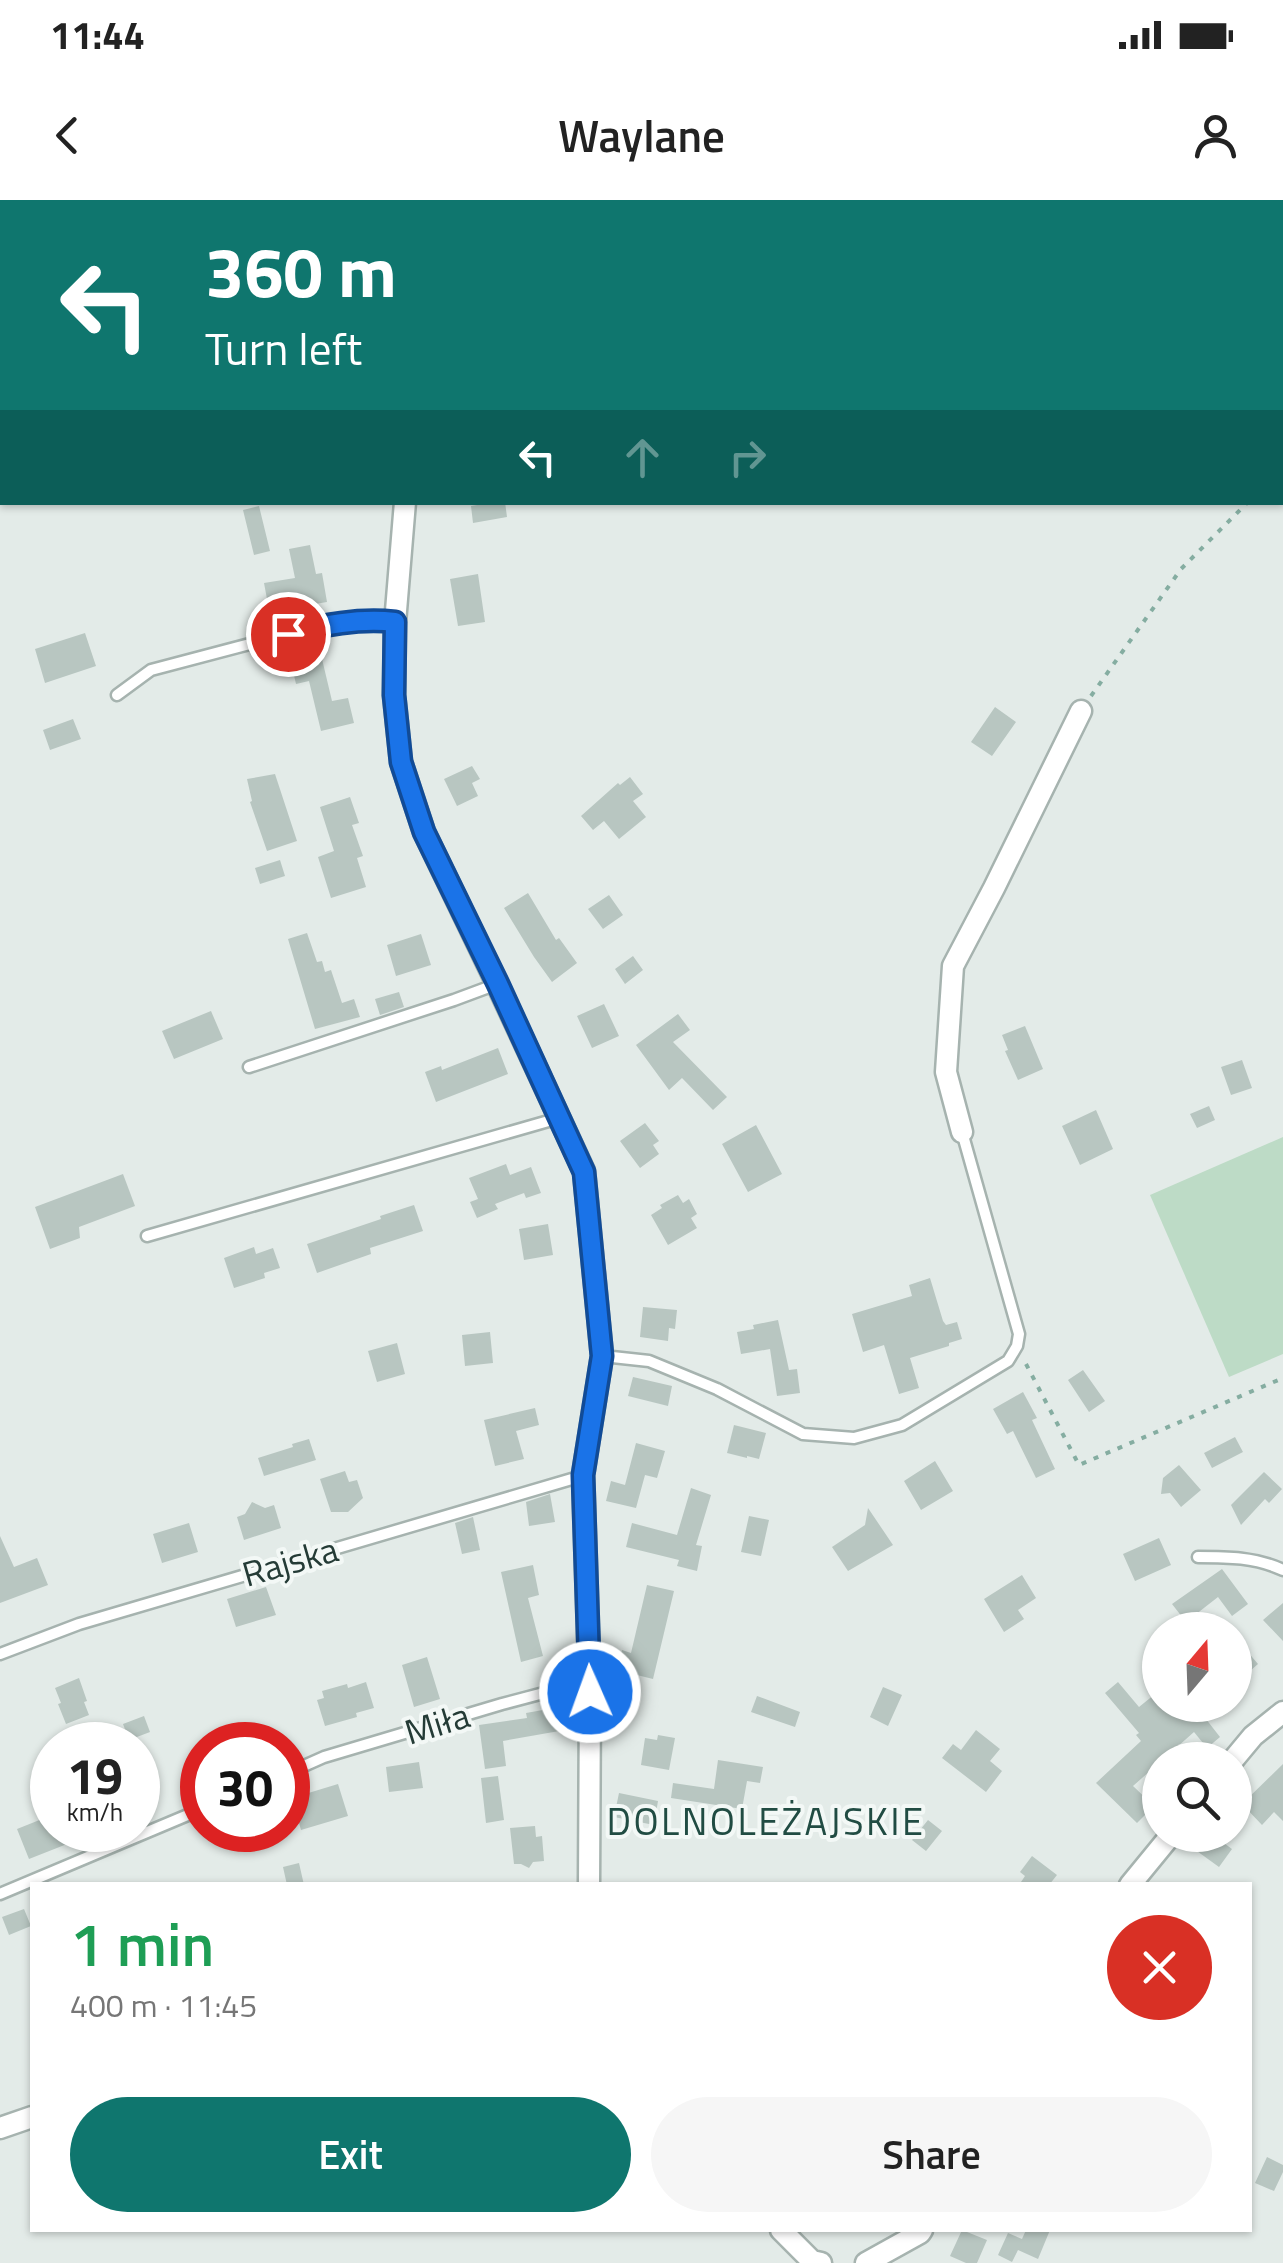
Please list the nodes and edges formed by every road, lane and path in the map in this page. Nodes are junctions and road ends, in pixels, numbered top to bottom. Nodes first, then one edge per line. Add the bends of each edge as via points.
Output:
1 (404, 505) edge
2 (1245, 505) edge
3 (395, 622) junction
4 (117, 695) dead end
5 (1081, 711) joint
6 (498, 984) junction
7 (249, 1067) dead end
8 (559, 1118) junction
9 (962, 1132) joint
10 (147, 1236) dead end
11 (1017, 1346) junction
12 (602, 1356) junction
13 (1283, 1378) edge
14 (583, 1475) junction
15 (1198, 1557) dead end
16 (1283, 1570) edge
17 (0, 1654) edge
18 (590, 1681) junction
19 (1283, 1712) edge
20 (1248, 1742) edge
21 (310, 1764) edge
22 (180, 1818) edge
23 (1157, 1852) edge
24 (590, 1882) edge
25 (1132, 1882) edge
26 (0, 1894) edge
27 (30, 2118) edge
28 (0, 2128) edge
29 (783, 2232) edge
30 (921, 2232) edge
31 (820, 2263) edge
32 (866, 2263) edge

1 - 3 street
2 - 5 path via 1181,569
3 - 4 lane via 322,625 151,670
3 - 6 street via 401,762 424,832
5 - 9 street via 953,966 946,1072
6 - 7 lane
6 - 8 street
8 - 10 lane
8 - 12 street via 584,1172
9 - 11 lane
11 - 12 lane via 1008,1361 902,1426 854,1438 802,1434 648,1361
11 - 13 path via 1080,1464
12 - 14 street
14 - 17 lane, Rajska via 78,1624
14 - 18 street
15 - 16 lane via 1236,1556
18 - 21 lane, Miła
18 - 24 street
19 - 20 street
22 - 26 lane
23 - 25 street
27 - 28 street
29 - 31 street
30 - 32 street

